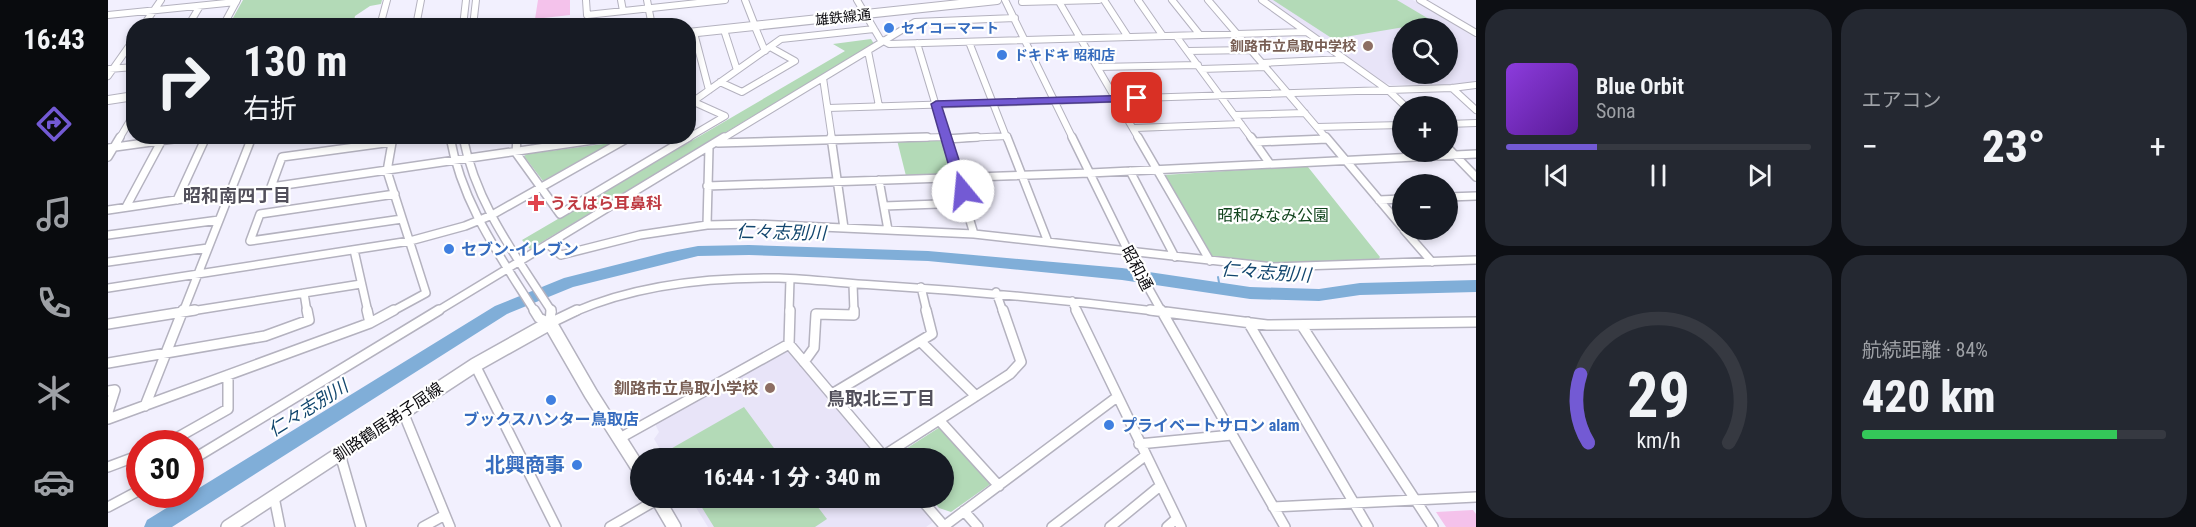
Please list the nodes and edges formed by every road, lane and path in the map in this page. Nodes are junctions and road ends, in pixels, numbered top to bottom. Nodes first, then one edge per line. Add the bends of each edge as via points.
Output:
1 (161, 0) edge
2 (387, 0) edge
3 (421, 0) edge
4 (466, 0) edge
5 (476, 0) edge
6 (586, 0) edge
7 (621, 0) edge
8 (646, 0) edge
9 (725, 0) edge
10 (745, 0) edge
11 (857, 0) edge
12 (966, 0) edge
13 (997, 0) edge
14 (1005, 0) edge
15 (1099, 0) edge
16 (1104, 0) edge
17 (1138, 0) edge
18 (1172, 0) edge
19 (1208, 0) edge
20 (1262, 0) edge
21 (1420, 0) edge
22 (236, 1) edge
23 (1059, 1) edge
24 (685, 2) edge
25 (1022, 2) dead end
26 (200, 6) junction
27 (648, 9) junction
28 (154, 10) junction
29 (623, 11) junction
30 (865, 13) junction
31 (108, 15) edge
32 (148, 18) edge
33 (193, 18) edge
34 (227, 18) edge
35 (381, 18) edge
36 (418, 18) edge
37 (464, 18) edge
38 (474, 18) edge
39 (650, 18) edge
40 (1015, 18) junction
41 (754, 25) junction
42 (874, 29) junction
43 (724, 30) junction
44 (696, 31) edge
45 (696, 32) edge
46 (1306, 32) junction
47 (1476, 33) edge
48 (1238, 34) junction
49 (1200, 35) junction
50 (1163, 36) junction
51 (1176, 36) junction
52 (1128, 37) junction
53 (1080, 38) junction
54 (1025, 40) junction
55 (883, 42) junction
56 (969, 42) junction
57 (917, 43) junction
58 (126, 49) edge
59 (767, 49) junction
60 (696, 50) edge
61 (1251, 50) junction
62 (868, 51) junction
63 (1188, 51) junction
64 (1344, 59) junction
65 (1264, 65) junction
66 (1098, 67) junction
67 (1199, 67) junction
68 (126, 68) edge
69 (110, 69) edge
70 (737, 70) junction
71 (108, 76) edge
72 (823, 78) junction
73 (720, 82) junction
74 (1476, 85) edge
75 (1452, 88) junction
76 (709, 90) junction
77 (1388, 90) junction
78 (1288, 93) junction
79 (126, 95) edge
80 (1221, 96) junction
81 (1394, 96) edge
82 (108, 98) edge
83 (1116, 99) junction
84 (696, 100) edge
85 (1054, 100) junction
86 (993, 102) junction
87 (936, 104) junction
88 (696, 106) edge
89 (879, 106) junction
90 (828, 108) junction
91 (1476, 110) edge
92 (1305, 113) junction
93 (1235, 115) junction
94 (1476, 123) edge
95 (1241, 124) junction
96 (1458, 124) edge
97 (1392, 125) edge
98 (126, 126) edge
99 (1317, 127) junction
100 (1135, 128) junction
101 (696, 133) edge
102 (1007, 136) junction
103 (946, 138) junction
104 (1327, 139) junction
105 (832, 141) junction
106 (1255, 142) junction
107 (134, 144) edge
108 (159, 144) edge
109 (203, 144) edge
110 (249, 144) edge
111 (362, 144) edge
112 (392, 144) edge
113 (451, 144) edge
114 (464, 144) edge
115 (517, 144) edge
116 (577, 144) edge
117 (619, 144) edge
118 (678, 144) edge
119 (716, 144) junction
120 (111, 148) edge
121 (709, 148) junction
122 (516, 153) junction
123 (1476, 154) edge
124 (1458, 155) edge
125 (108, 157) edge
126 (1392, 157) edge
127 (1344, 159) junction
128 (1458, 159) edge
129 (467, 160) junction
130 (453, 162) junction
131 (1270, 164) junction
132 (1157, 170) junction
133 (387, 171) junction
134 (1130, 171) junction
135 (1090, 173) junction
136 (1022, 176) junction
137 (1476, 177) edge
138 (959, 178) junction
139 (879, 180) junction
140 (838, 182) junction
141 (707, 186) junction
142 (542, 189) junction
143 (230, 192) junction
144 (395, 194) junction
145 (1476, 196) edge
146 (1458, 197) edge
147 (1392, 199) edge
148 (177, 200) junction
149 (1378, 200) junction
150 (966, 203) junction
151 (884, 206) junction
152 (126, 207) junction
153 (108, 210) edge
154 (492, 215) junction
155 (1392, 216) edge
156 (402, 219) junction
157 (219, 220) junction
158 (480, 220) junction
159 (706, 225) junction
160 (844, 228) junction
161 (888, 230) junction
162 (974, 234) junction
163 (108, 235) edge
164 (1413, 240) edge
165 (410, 241) junction
166 (1048, 242) junction
167 (548, 244) junction
168 (208, 248) junction
169 (354, 250) junction
170 (1130, 254) junction
171 (1175, 257) junction
172 (1476, 260) edge
173 (520, 261) junction
174 (1210, 261) junction
175 (108, 262) edge
176 (1432, 262) junction
177 (508, 268) junction
178 (196, 274) junction
179 (790, 279) junction
180 (361, 284) junction
181 (853, 284) junction
182 (921, 287) junction
183 (108, 288) edge
184 (996, 292) junction
185 (304, 293) junction
186 (1072, 301) junction
187 (1159, 307) junction
188 (182, 312) junction
189 (547, 318) junction
190 (1248, 322) junction
191 (1476, 322) edge
192 (370, 323) junction
193 (108, 324) edge
194 (1302, 326) junction
195 (921, 342) junction
196 (789, 344) junction
197 (165, 353) junction
198 (804, 362) junction
199 (108, 363) edge
200 (475, 365) junction
201 (228, 375) junction
202 (108, 391) edge
203 (832, 394) junction
204 (976, 396) junction
205 (1117, 397) junction
206 (145, 406) junction
207 (108, 412) edge
208 (403, 412) junction
209 (108, 419) edge
210 (939, 420) junction
211 (191, 430) edge
212 (1232, 435) junction
213 (620, 438) junction
214 (1139, 444) junction
215 (877, 448) edge
216 (898, 448) edge
217 (204, 453) edge
218 (340, 454) junction
219 (630, 454) edge
220 (1145, 456) junction
221 (126, 461) edge
222 (108, 468) edge
223 (999, 486) junction
224 (1160, 486) junction
225 (126, 497) edge
226 (274, 497) junction
227 (1476, 497) edge
228 (1416, 501) junction
229 (1355, 503) junction
230 (108, 507) edge
231 (1273, 507) junction
232 (642, 508) edge
233 (663, 508) edge
234 (928, 508) edge
235 (964, 511) junction
236 (445, 515) junction
237 (1178, 523) edge
238 (228, 527) edge
239 (280, 527) edge
240 (361, 527) edge
241 (423, 527) edge
242 (450, 527) edge
243 (556, 527) edge
244 (610, 527) edge
245 (675, 527) edge
246 (943, 527) edge
247 (978, 527) edge
248 (1052, 527) edge
249 (1110, 527) edge
250 (1167, 527) edge
251 (1285, 527) edge
252 (1368, 527) edge
253 (1433, 527) edge

1 - 28 street
2 - 35 street
3 - 36 street
4 - 37 street
5 - 38 street
6 - 29 street via 587,15
7 - 29 street
8 - 27 street
9 - 24 street
10 - 41 street
11 - 30 street
12 - 30 main road
13 - 30 main road, 雄鉄線通
14 - 40 street, 昭和通
15 - 23 street
16 - 52 street
17 - 50 street
18 - 49 street
19 - 48 street
20 - 46 street
21 - 47 street
22 - 26 street
22 - 34 street
23 - 25 street
23 - 53 street
24 - 27 street
26 - 28 street
26 - 33 street
27 - 29 street
27 - 39 street
28 - 31 street
28 - 32 street
30 - 41 main road, 雄鉄線通
30 - 42 street
40 - 54 street, 昭和通
40 - 55 street via 923,20
41 - 43 main road, 雄鉄線通
41 - 44 main road, 雄鉄線通
41 - 59 street
42 - 55 street
42 - 59 street via 781,39
43 - 45 main road, 雄鉄線通
43 - 70 street
46 - 48 street
46 - 64 street
48 - 49 street
48 - 61 street
49 - 51 street
50 - 51 street
50 - 52 street
51 - 63 street
52 - 53 street
53 - 54 street
53 - 66 street
54 - 56 street
54 - 85 street, 昭和通
55 - 57 street
55 - 62 street
56 - 57 street
56 - 86 street
57 - 87 street
58 - 69 street
59 - 70 street
59 - 73 street via 795,61 742,92
60 - 76 street
61 - 63 street
61 - 65 street
62 - 72 street
62 - 89 street
63 - 67 street
64 - 65 street
64 - 77 street
65 - 67 street
65 - 78 street
66 - 67 street
66 - 83 street
67 - 80 street
68 - 69 street
69 - 71 street
70 - 73 street
72 - 90 street
72 - 119 street
73 - 76 street
74 - 75 street
75 - 77 street
75 - 91 street
76 - 84 street
77 - 78 street
77 - 81 street
78 - 80 street
78 - 92 street
79 - 82 main road
80 - 83 street
80 - 93 street
83 - 85 street
83 - 100 street
85 - 86 street
85 - 135 street, 昭和通
86 - 87 street
86 - 102 street
87 - 89 street
87 - 103 street
88 - 101 street via 725,116
89 - 90 street
90 - 105 street
92 - 93 street
92 - 99 street
93 - 95 street
94 - 96 street
95 - 100 street
95 - 106 street
97 - 99 street
98 - 120 street
99 - 104 street
100 - 132 street
102 - 103 street
102 - 136 street
103 - 105 street
103 - 138 street
104 - 106 street
104 - 127 street
105 - 119 street
105 - 140 street
106 - 131 street
107 - 120 street
108 - 152 street
109 - 148 street
110 - 143 street
111 - 133 street via 282,157 271,187
112 - 133 street
113 - 130 street
114 - 129 street
115 - 122 street
116 - 122 street
117 - 142 street
118 - 142 street via 560,214
119 - 121 street
120 - 125 street
121 - 141 street
121 - 167 street
122 - 129 street
122 - 142 street
123 - 124 street
126 - 127 street
127 - 131 street
127 - 149 street
128 - 137 street
129 - 130 street
129 - 154 street via 479,195
130 - 133 street
130 - 158 street
131 - 132 street
132 - 134 street
132 - 174 street
133 - 144 street
134 - 135 street
134 - 171 street
135 - 136 street
135 - 170 street, 昭和通
136 - 138 street
136 - 166 street
138 - 139 street
138 - 150 street
139 - 140 street
139 - 151 street
140 - 141 street
140 - 160 street
141 - 159 street
142 - 154 street
143 - 148 street
143 - 157 street
144 - 156 street
144 - 156 street via 260,214 250,242
145 - 146 street
147 - 149 street
148 - 152 street
149 - 155 street
150 - 151 street
150 - 162 street
151 - 161 street
152 - 153 street
154 - 158 street
154 - 173 street
156 - 165 street
157 - 163 street
157 - 168 street
158 - 165 street
158 - 177 street
159 - 160 street
159 - 167 street via 640,235 561,255
160 - 161 street
161 - 162 street
162 - 166 street
164 - 176 street
165 - 169 street
165 - 192 street via 426,293
166 - 170 street
167 - 173 street
168 - 175 street
168 - 178 street
169 - 178 street
169 - 180 street
170 - 171 street
170 - 187 street, 昭和通
171 - 174 street
172 - 176 street
173 - 177 street
173 - 189 street
174 - 176 street via 1274,267
177 - 189 street
177 - 217 street
178 - 183 street
178 - 188 street
179 - 181 street
179 - 189 street via 696,280 637,291
179 - 196 street
180 - 185 street
180 - 192 street
181 - 182 street
181 - 198 street via 854,315 816,314 814,348
182 - 184 street
182 - 195 street via 932,334
184 - 186 street
184 - 204 street via 1021,362
185 - 188 street
185 - 197 street via 309,320 265,336
186 - 187 street
186 - 205 street
187 - 190 street
187 - 212 street, 昭和通
188 - 193 street
188 - 197 street
189 - 200 main road, 釧路鶴居弟子屈線
189 - 213 main road
190 - 194 street
190 - 229 street
191 - 194 street
192 - 201 street
194 - 228 street
195 - 203 street
195 - 204 street
196 - 198 street
196 - 213 street
197 - 199 street
197 - 206 street
198 - 203 street
200 - 208 main road, 釧路鶴居弟子屈線
200 - 243 street
201 - 206 street
201 - 211 street via 228,409
202 - 207 street via 115,390
203 - 215 street
204 - 210 street
205 - 214 street
205 - 223 street
206 - 209 street
208 - 218 main road, 釧路鶴居弟子屈線
208 - 236 street
210 - 216 street
210 - 223 street
212 - 214 street
212 - 231 street, 昭和通
213 - 219 main road
214 - 220 street
218 - 226 main road, 釧路鶴居弟子屈線
218 - 240 street
220 - 224 street
220 - 248 street
221 - 222 street
223 - 235 street
224 - 237 street
224 - 249 street
225 - 230 street
226 - 238 main road, 釧路鶴居弟子屈線
226 - 239 street
227 - 228 street
228 - 229 street
228 - 253 street
229 - 231 street
229 - 252 street
231 - 251 street, 昭和通
232 - 244 street
233 - 245 main road
234 - 246 street
235 - 246 street
235 - 247 street
236 - 241 street
236 - 242 street
237 - 250 street

